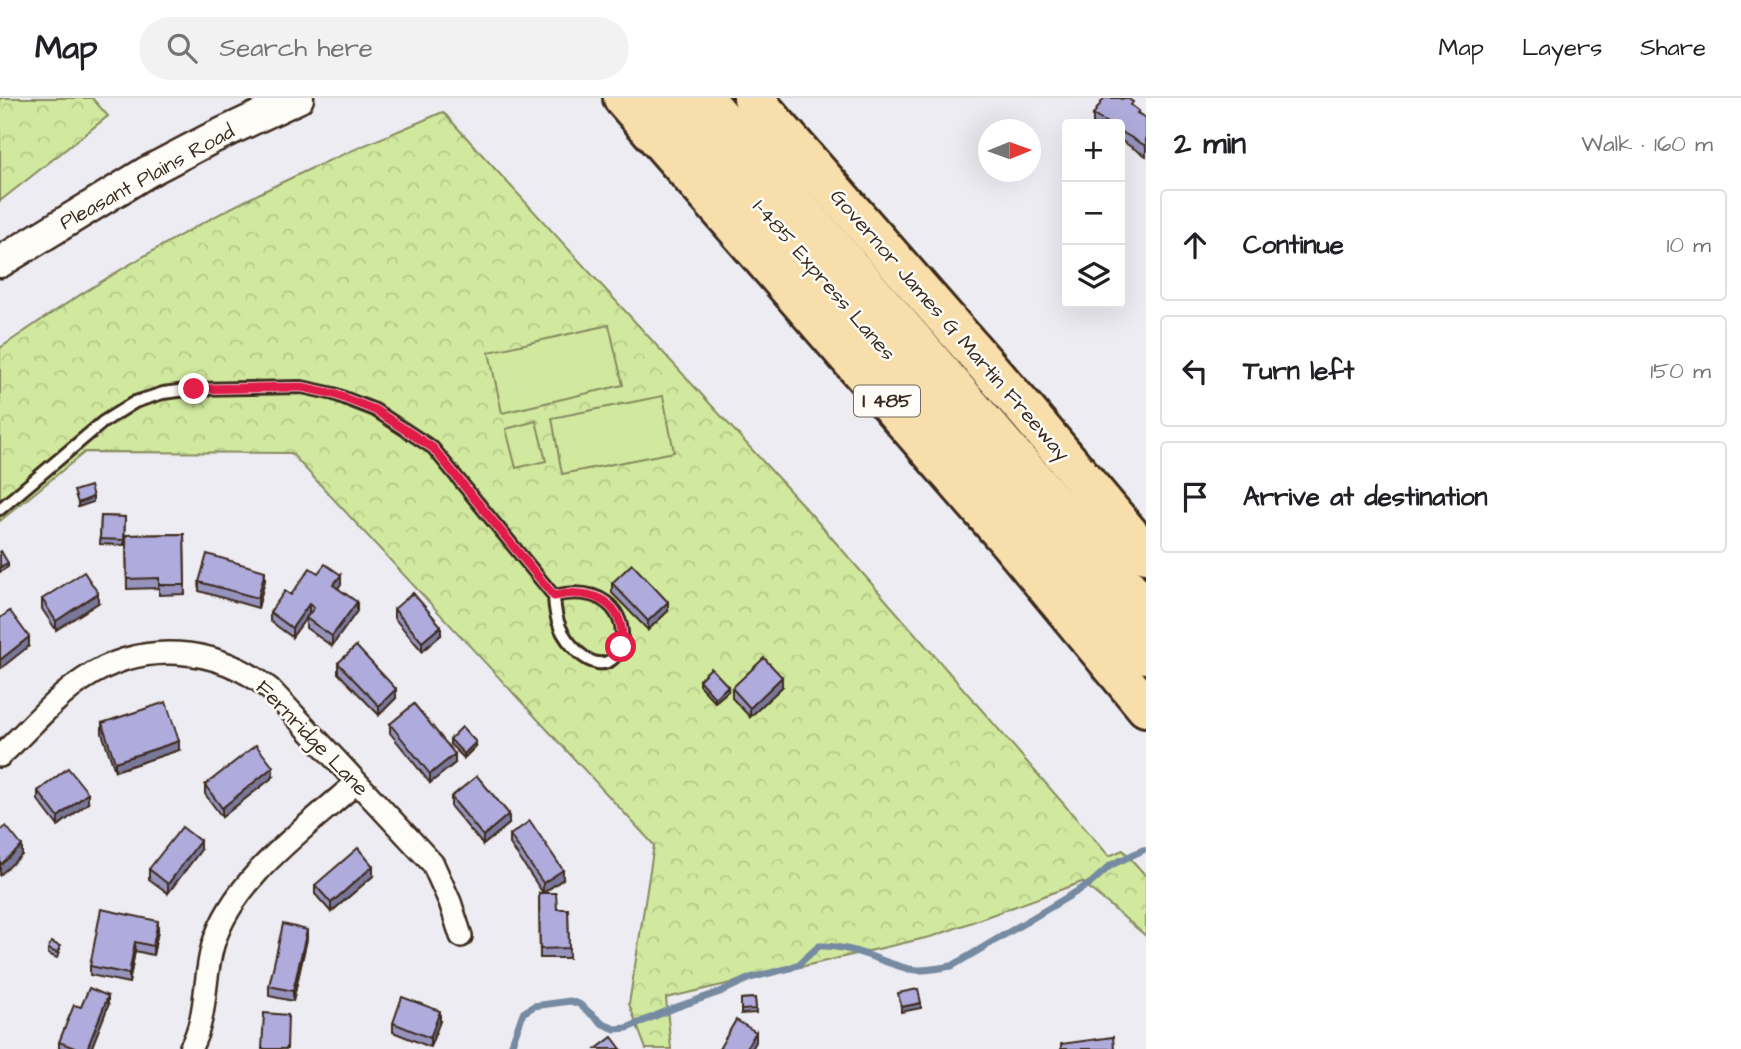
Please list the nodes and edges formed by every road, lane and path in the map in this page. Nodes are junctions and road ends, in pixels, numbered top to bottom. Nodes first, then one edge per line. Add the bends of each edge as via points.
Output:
1 (298, 98) edge
2 (623, 98) edge
3 (664, 98) edge
4 (704, 98) edge
5 (752, 98) edge
6 (0, 262) edge
7 (0, 509) edge
8 (1146, 554) edge
9 (554, 596) junction
10 (1146, 609) edge
11 (1146, 654) edge
12 (1146, 708) edge
13 (0, 756) edge
14 (356, 783) junction
15 (460, 936) dead end
16 (190, 1049) edge

1 - 6 street, Pleasant Plains Road via 147,172
2 - 12 highway, I 485 via 1005,537
3 - 11 highway, I-485 Express Lanes / I 485
4 - 10 highway, I-485 Express Lanes / I 485
5 - 8 highway, Governor James G Martin Freeway
7 - 9 lane via 103,422 135,402 194,389 302,387 375,410 433,448
9 - 9 lane via 559,629 568,641 588,660 615,658 624,632 607,603 588,593
13 - 14 street, Fernridge Lane via 83,679 133,657 184,654 235,666 253,676
14 - 15 street, Fernridge Lane via 433,864
14 - 16 street via 259,870 232,904 213,944 199,1027

